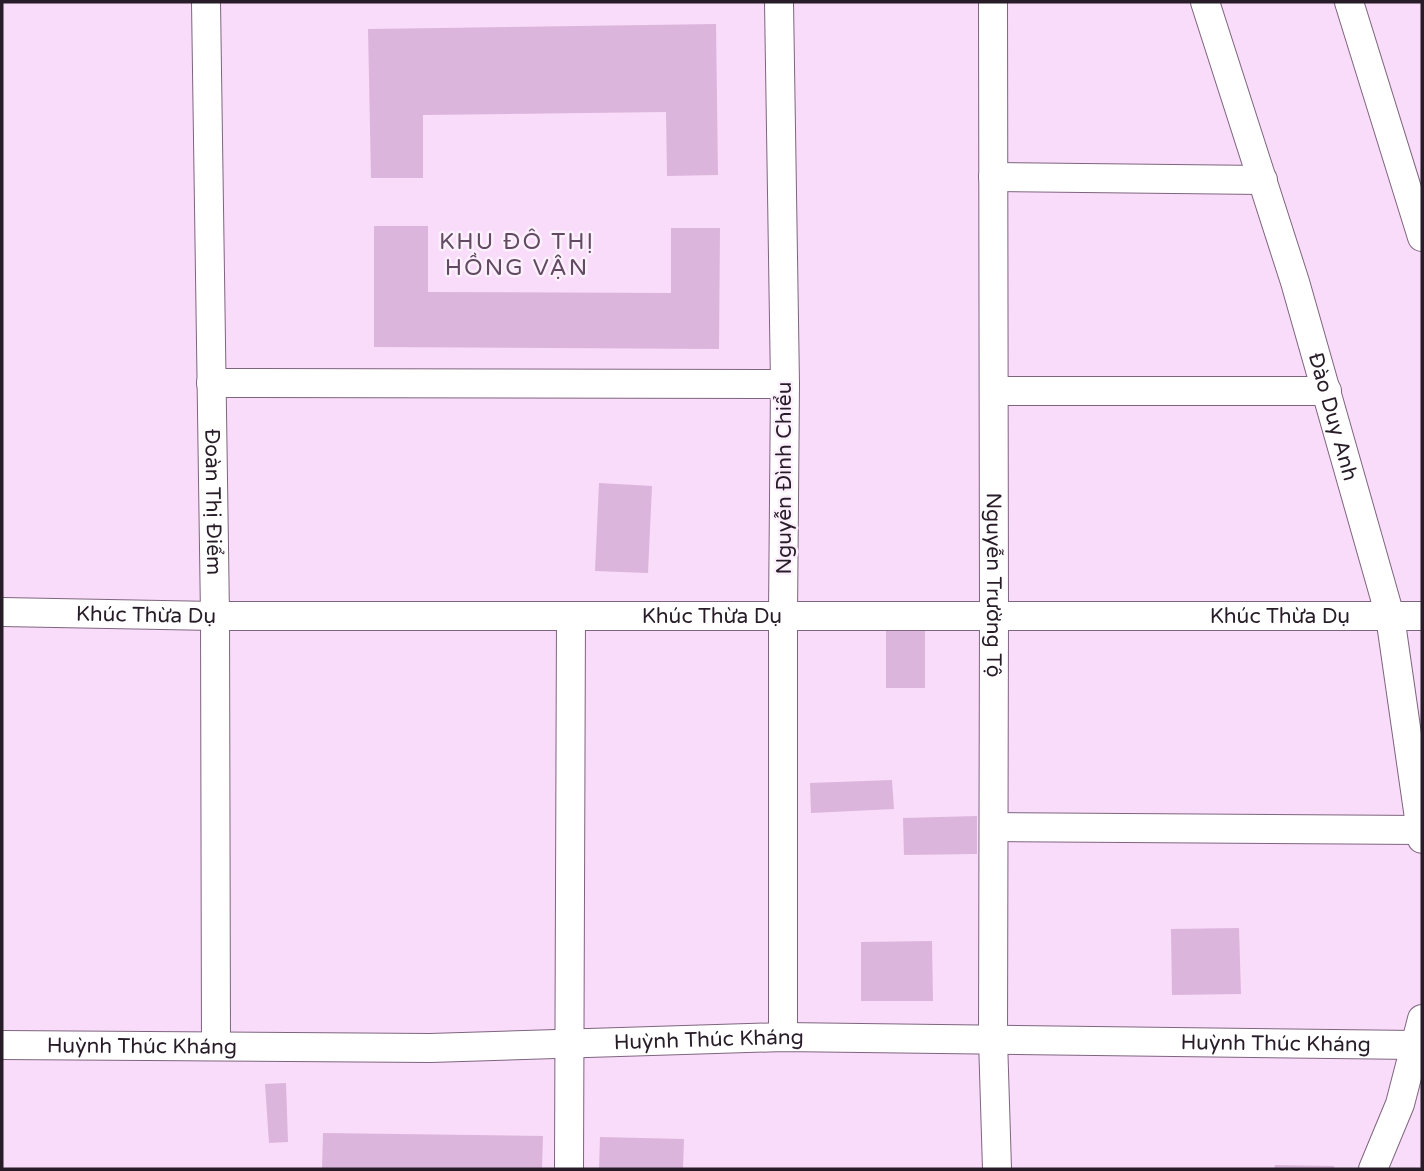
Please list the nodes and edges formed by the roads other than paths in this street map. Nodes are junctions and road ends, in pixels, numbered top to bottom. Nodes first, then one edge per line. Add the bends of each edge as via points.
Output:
1 (206, 2) edge
2 (779, 2) edge
3 (993, 2) edge
4 (1205, 2) edge
5 (1349, 2) edge
6 (993, 177) junction
7 (1263, 180) junction
8 (1422, 237) edge
9 (211, 383) junction
10 (785, 384) junction
11 (994, 391) junction
12 (1327, 391) junction
13 (2, 612) edge
14 (571, 615) junction
15 (783, 615) junction
16 (215, 616) junction
17 (995, 616) junction
18 (1390, 616) junction
19 (1422, 616) edge
20 (994, 827) junction
21 (1422, 830) edge
22 (1422, 839) edge
23 (1419, 1032) edge
24 (783, 1037) junction
25 (993, 1039) junction
26 (570, 1044) junction
27 (2, 1045) edge
28 (216, 1046) junction
29 (569, 1169) edge
30 (997, 1169) edge
31 (1373, 1169) edge

1 - 9 street, Đoàn Thị Điểm
2 - 10 street, Nguyễn Đình Chiểu
3 - 6 street, Nguyễn Trường Tộ
4 - 7 street, Đào Duy Anh
5 - 8 street
6 - 7 street
6 - 11 street, Nguyễn Trường Tộ
7 - 12 street, Đào Duy Anh
9 - 10 street
9 - 16 street, Đoàn Thị Điểm
10 - 15 street, Nguyễn Đình Chiểu
11 - 12 street
11 - 17 street, Nguyễn Trường Tộ
12 - 18 street, Đào Duy Anh
13 - 16 street, Khúc Thừa Dụ
14 - 15 street, Khúc Thừa Dụ
14 - 16 street, Khúc Thừa Dụ
14 - 26 street
15 - 17 street, Khúc Thừa Dụ
15 - 24 street, Nguyễn Đình Chiểu
16 - 28 street, Đoàn Thị Điểm
17 - 18 street, Khúc Thừa Dụ
17 - 20 street, Nguyễn Trường Tộ
18 - 19 street, Khúc Thừa Dụ
18 - 21 street, Đào Duy Anh
20 - 21 street
20 - 25 street, Nguyễn Trường Tộ
21 - 22 street, Đào Duy Anh
23 - 25 street, Huỳnh Thúc Kháng
23 - 31 street via 1400,1104
24 - 25 street, Huỳnh Thúc Kháng
24 - 26 street, Huỳnh Thúc Kháng
25 - 30 street, Nguyễn Trường Tộ
26 - 28 street, Huỳnh Thúc Kháng
26 - 29 street
27 - 28 street, Huỳnh Thúc Kháng

